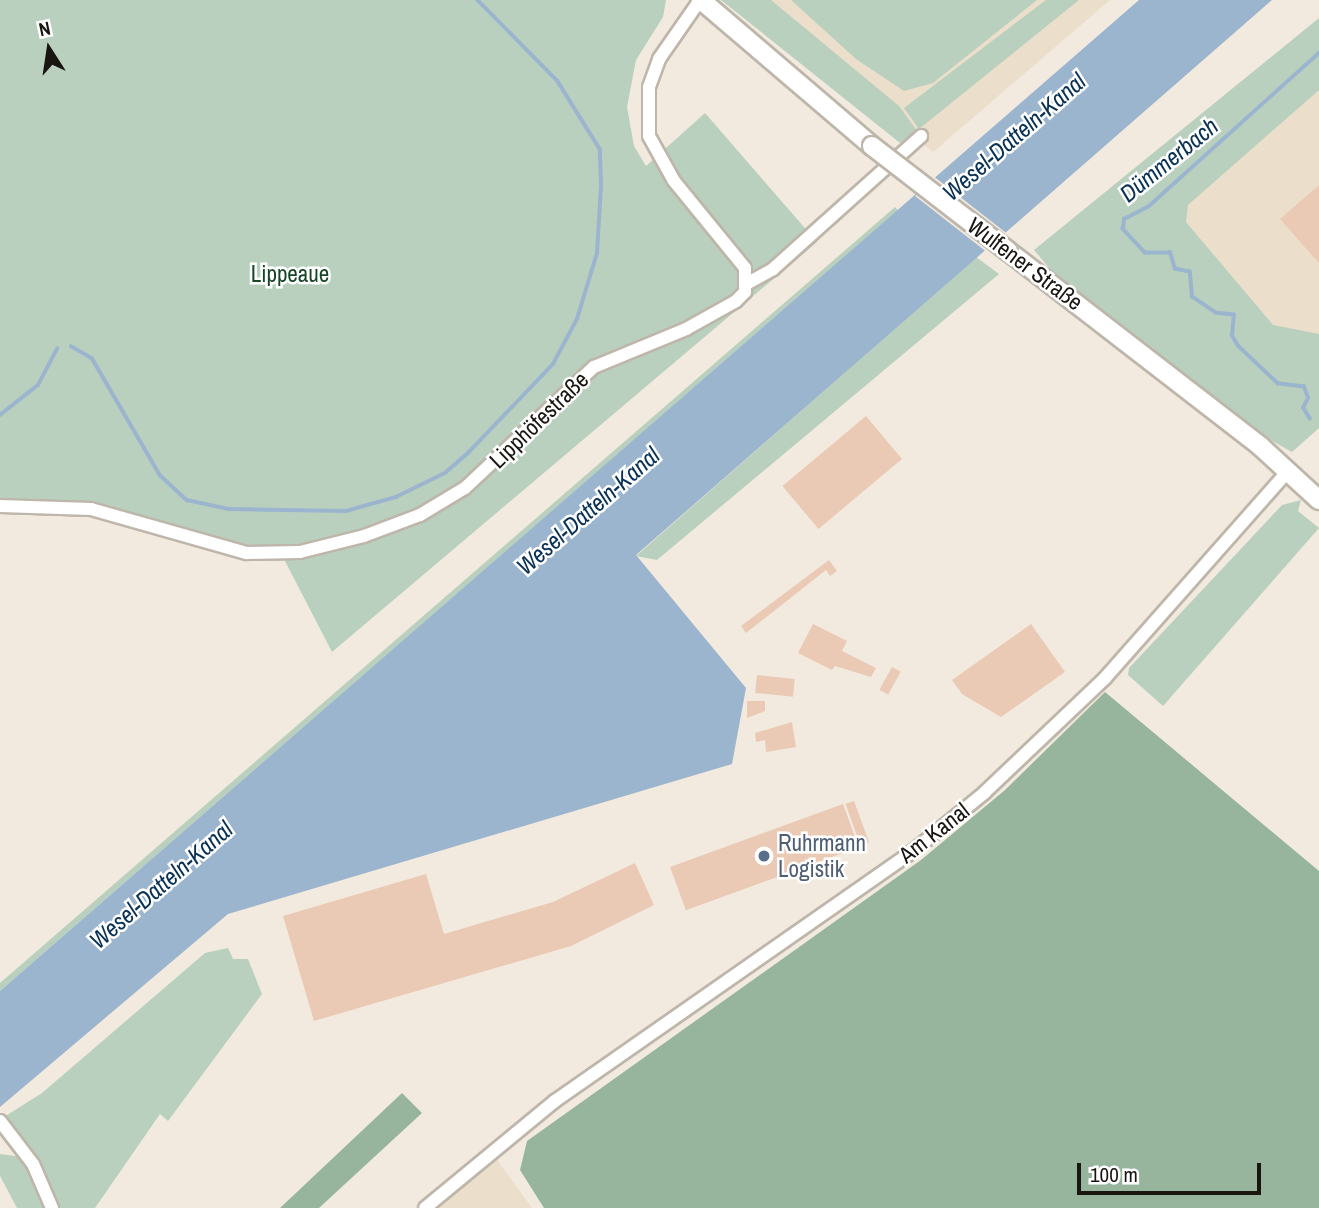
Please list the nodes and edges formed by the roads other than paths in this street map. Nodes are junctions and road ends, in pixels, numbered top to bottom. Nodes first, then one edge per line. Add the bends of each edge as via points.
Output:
1 (701, 0) edge
2 (921, 136) dead end
3 (748, 283) junction
4 (1287, 472) junction
5 (1319, 500) edge
6 (0, 506) edge
7 (4, 1125) edge
8 (52, 1208) edge
9 (425, 1208) edge

1 - 3 street via 659,59 649,87 649,136 674,181 745,268
1 - 4 main road, Wulfener Straße, bridge via 872,146
2 - 3 street, Lipphöfestraße via 773,269
3 - 6 street, Lipphöfestraße via 741,296 720,311 582,375 465,488 420,515 363,536 300,552 247,553 91,509
4 - 5 main road, Wulfener Straße
4 - 9 street, Am Kanal via 1111,671 984,793 913,850 555,1101
7 - 8 street via 35,1168

